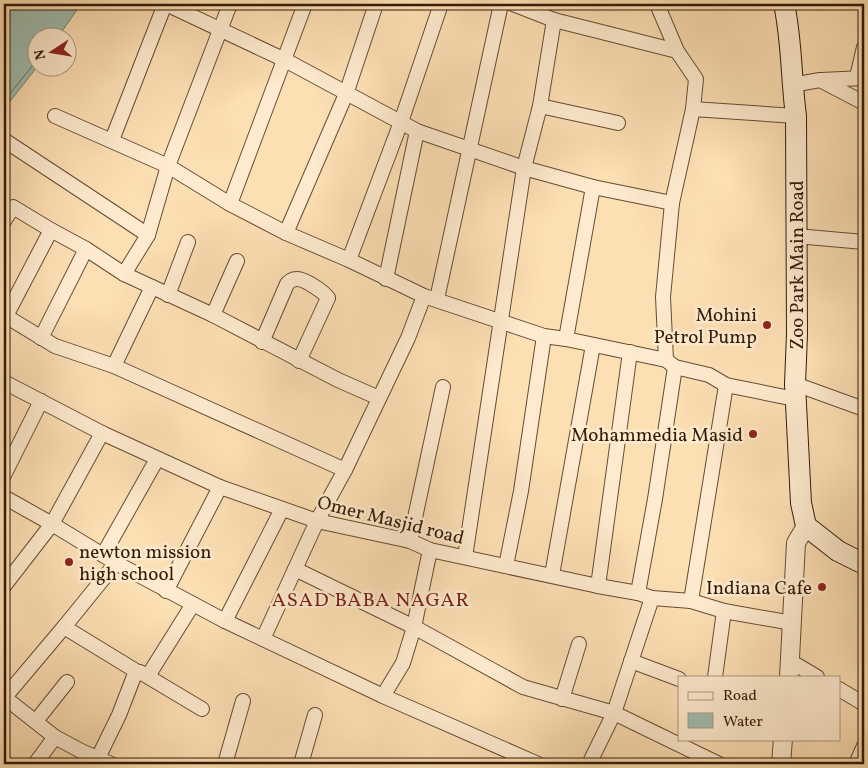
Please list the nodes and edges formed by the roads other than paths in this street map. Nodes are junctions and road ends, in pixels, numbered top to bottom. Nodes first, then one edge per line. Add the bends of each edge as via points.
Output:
1 (166, 4) edge
2 (230, 4) edge
3 (305, 4) edge
4 (376, 4) edge
5 (441, 4) edge
6 (501, 4) edge
7 (513, 4) edge
8 (657, 4) edge
9 (784, 4) edge
10 (554, 20) junction
11 (219, 30) junction
12 (864, 47) edge
13 (677, 51) junction
14 (285, 60) junction
15 (860, 77) edge
16 (820, 80) junction
17 (792, 85) junction
18 (346, 94) junction
19 (864, 103) edge
20 (540, 106) junction
21 (693, 110) junction
22 (55, 116) dead end
23 (796, 116) junction
24 (401, 122) junction
25 (618, 123) dead end
26 (417, 131) junction
27 (4, 140) edge
28 (112, 140) junction
29 (470, 150) junction
30 (168, 166) junction
31 (524, 168) junction
32 (593, 187) junction
33 (672, 203) junction
34 (230, 204) junction
35 (8, 205) edge
36 (4, 221) edge
37 (51, 230) junction
38 (286, 233) junction
39 (148, 235) junction
40 (796, 236) junction
41 (188, 242) dead end
42 (864, 242) edge
43 (86, 249) junction
44 (349, 260) junction
45 (237, 262) dead end
46 (124, 274) junction
47 (386, 279) junction
48 (152, 287) junction
49 (168, 295) junction
50 (431, 298) junction
51 (213, 315) junction
52 (5, 316) edge
53 (500, 322) junction
54 (544, 336) junction
55 (41, 338) junction
56 (566, 339) junction
57 (262, 342) junction
58 (593, 345) junction
59 (630, 352) junction
60 (299, 361) junction
61 (670, 363) junction
62 (114, 366) junction
63 (4, 382) edge
64 (726, 385) junction
65 (443, 387) dead end
66 (795, 391) junction
67 (379, 398) junction
68 (41, 401) junction
69 (864, 409) edge
70 (102, 433) junction
71 (157, 459) junction
72 (345, 470) junction
73 (4, 475) edge
74 (220, 487) junction
75 (4, 497) edge
76 (282, 509) junction
77 (317, 521) junction
78 (52, 524) junction
79 (806, 526) junction
80 (410, 540) junction
81 (430, 550) junction
82 (103, 555) junction
83 (465, 557) junction
84 (116, 563) junction
85 (864, 564) edge
86 (506, 566) junction
87 (295, 569) junction
88 (552, 575) junction
89 (4, 586) edge
90 (598, 586) junction
91 (166, 591) junction
92 (638, 593) junction
93 (652, 598) junction
94 (691, 601) junction
95 (194, 604) junction
96 (724, 611) junction
97 (225, 621) junction
98 (792, 623) junction
99 (64, 627) junction
100 (414, 627) junction
101 (263, 639) junction
102 (579, 644) dead end
103 (631, 661) junction
104 (789, 669) edge
105 (142, 673) junction
106 (715, 676) edge
107 (814, 676) edge
108 (678, 679) edge
109 (67, 682) dead end
110 (840, 690) edge
111 (383, 696) junction
112 (4, 697) edge
113 (562, 699) junction
114 (244, 701) dead end
115 (864, 704) edge
116 (202, 709) dead end
117 (614, 713) junction
118 (314, 715) dead end
119 (36, 721) junction
120 (55, 737) junction
121 (784, 740) edge
122 (864, 746) edge
123 (98, 758) junction
124 (35, 764) edge
125 (111, 764) edge
126 (225, 764) edge
127 (301, 764) edge
128 (538, 764) edge
129 (589, 764) edge
130 (719, 764) edge
131 (781, 764) edge
132 (856, 764) edge

1 - 11 street
1 - 28 street
2 - 11 street
3 - 14 street
4 - 18 street
5 - 24 street
6 - 29 street
7 - 10 street
8 - 13 street
9 - 17 main road, Zoo Park Main Road
10 - 13 street
10 - 20 street
11 - 14 street
11 - 30 street
12 - 15 street
13 - 21 street via 696,79
14 - 18 street
14 - 34 street
15 - 16 street
16 - 17 street
16 - 19 street
17 - 23 main road, Zoo Park Main Road
18 - 24 street
18 - 38 street
20 - 25 street
20 - 31 street
21 - 23 street
21 - 33 street
22 - 28 street
23 - 40 main road, Zoo Park Main Road
24 - 26 street
24 - 44 street
26 - 29 street
26 - 47 street
27 - 39 street
28 - 30 street
29 - 31 street
29 - 50 street
30 - 34 street
30 - 39 street
31 - 32 street
31 - 53 street
32 - 33 street
32 - 56 street
33 - 61 street via 663,297
34 - 38 street
35 - 36 street
35 - 37 street
37 - 43 street
37 - 52 street
38 - 44 street
39 - 46 street
40 - 42 street
40 - 66 main road, Zoo Park Main Road
41 - 49 street
43 - 46 street
43 - 55 street
44 - 47 street
45 - 51 street
46 - 48 street
47 - 50 street
48 - 49 street
48 - 62 street
49 - 51 street
50 - 53 street
50 - 67 street
51 - 57 street
52 - 55 street
53 - 54 street
53 - 83 street
54 - 56 street
54 - 86 street via 521,491
55 - 62 street
56 - 58 street
57 - 60 street
57 - 60 street via 287,284 297,278 303,280 328,298
58 - 59 street
58 - 88 street
59 - 61 street
59 - 90 street
60 - 67 street
61 - 64 street via 709,375
61 - 92 street via 655,499
62 - 72 street
63 - 68 street, Omer Masjid road
64 - 66 street
64 - 94 street
65 - 80 street
66 - 69 street
66 - 79 main road, Zoo Park Main Road via 801,502
67 - 72 street
68 - 70 street, Omer Masjid road
68 - 73 street
70 - 71 street, Omer Masjid road
70 - 78 street
71 - 74 street, Omer Masjid road
71 - 82 street
72 - 77 street
74 - 76 street, Omer Masjid road
74 - 91 street
75 - 78 street
76 - 77 street, Omer Masjid road
76 - 97 street
77 - 80 street, Omer Masjid road
77 - 87 street
78 - 82 street
78 - 89 street
79 - 85 main road via 838,551
79 - 98 street via 796,543
80 - 81 street, Omer Masjid road
81 - 83 street, Omer Masjid road
81 - 100 street
82 - 84 street
83 - 86 street, Omer Masjid road
84 - 91 street
84 - 99 street
86 - 88 street, Omer Masjid road
87 - 100 street
87 - 101 street
88 - 90 street, Omer Masjid road
90 - 92 street, Omer Masjid road
91 - 95 street
92 - 93 street, Omer Masjid road
93 - 94 street, Omer Masjid road
93 - 103 street
94 - 96 street, Omer Masjid road
95 - 97 street
95 - 105 street
96 - 98 street, Omer Masjid road
96 - 106 street
97 - 101 street
98 - 104 street
99 - 105 street
99 - 112 street
100 - 111 street via 403,663
100 - 113 street via 523,687
101 - 111 street
102 - 113 street
103 - 108 street
103 - 117 street
104 - 107 street
105 - 116 street
105 - 123 street
109 - 119 street
110 - 115 street
111 - 128 street
112 - 119 street
113 - 117 street
114 - 126 street
117 - 129 street
117 - 130 street
118 - 127 street
119 - 120 street
120 - 123 street
120 - 124 street
121 - 131 street
122 - 132 street
123 - 125 street

